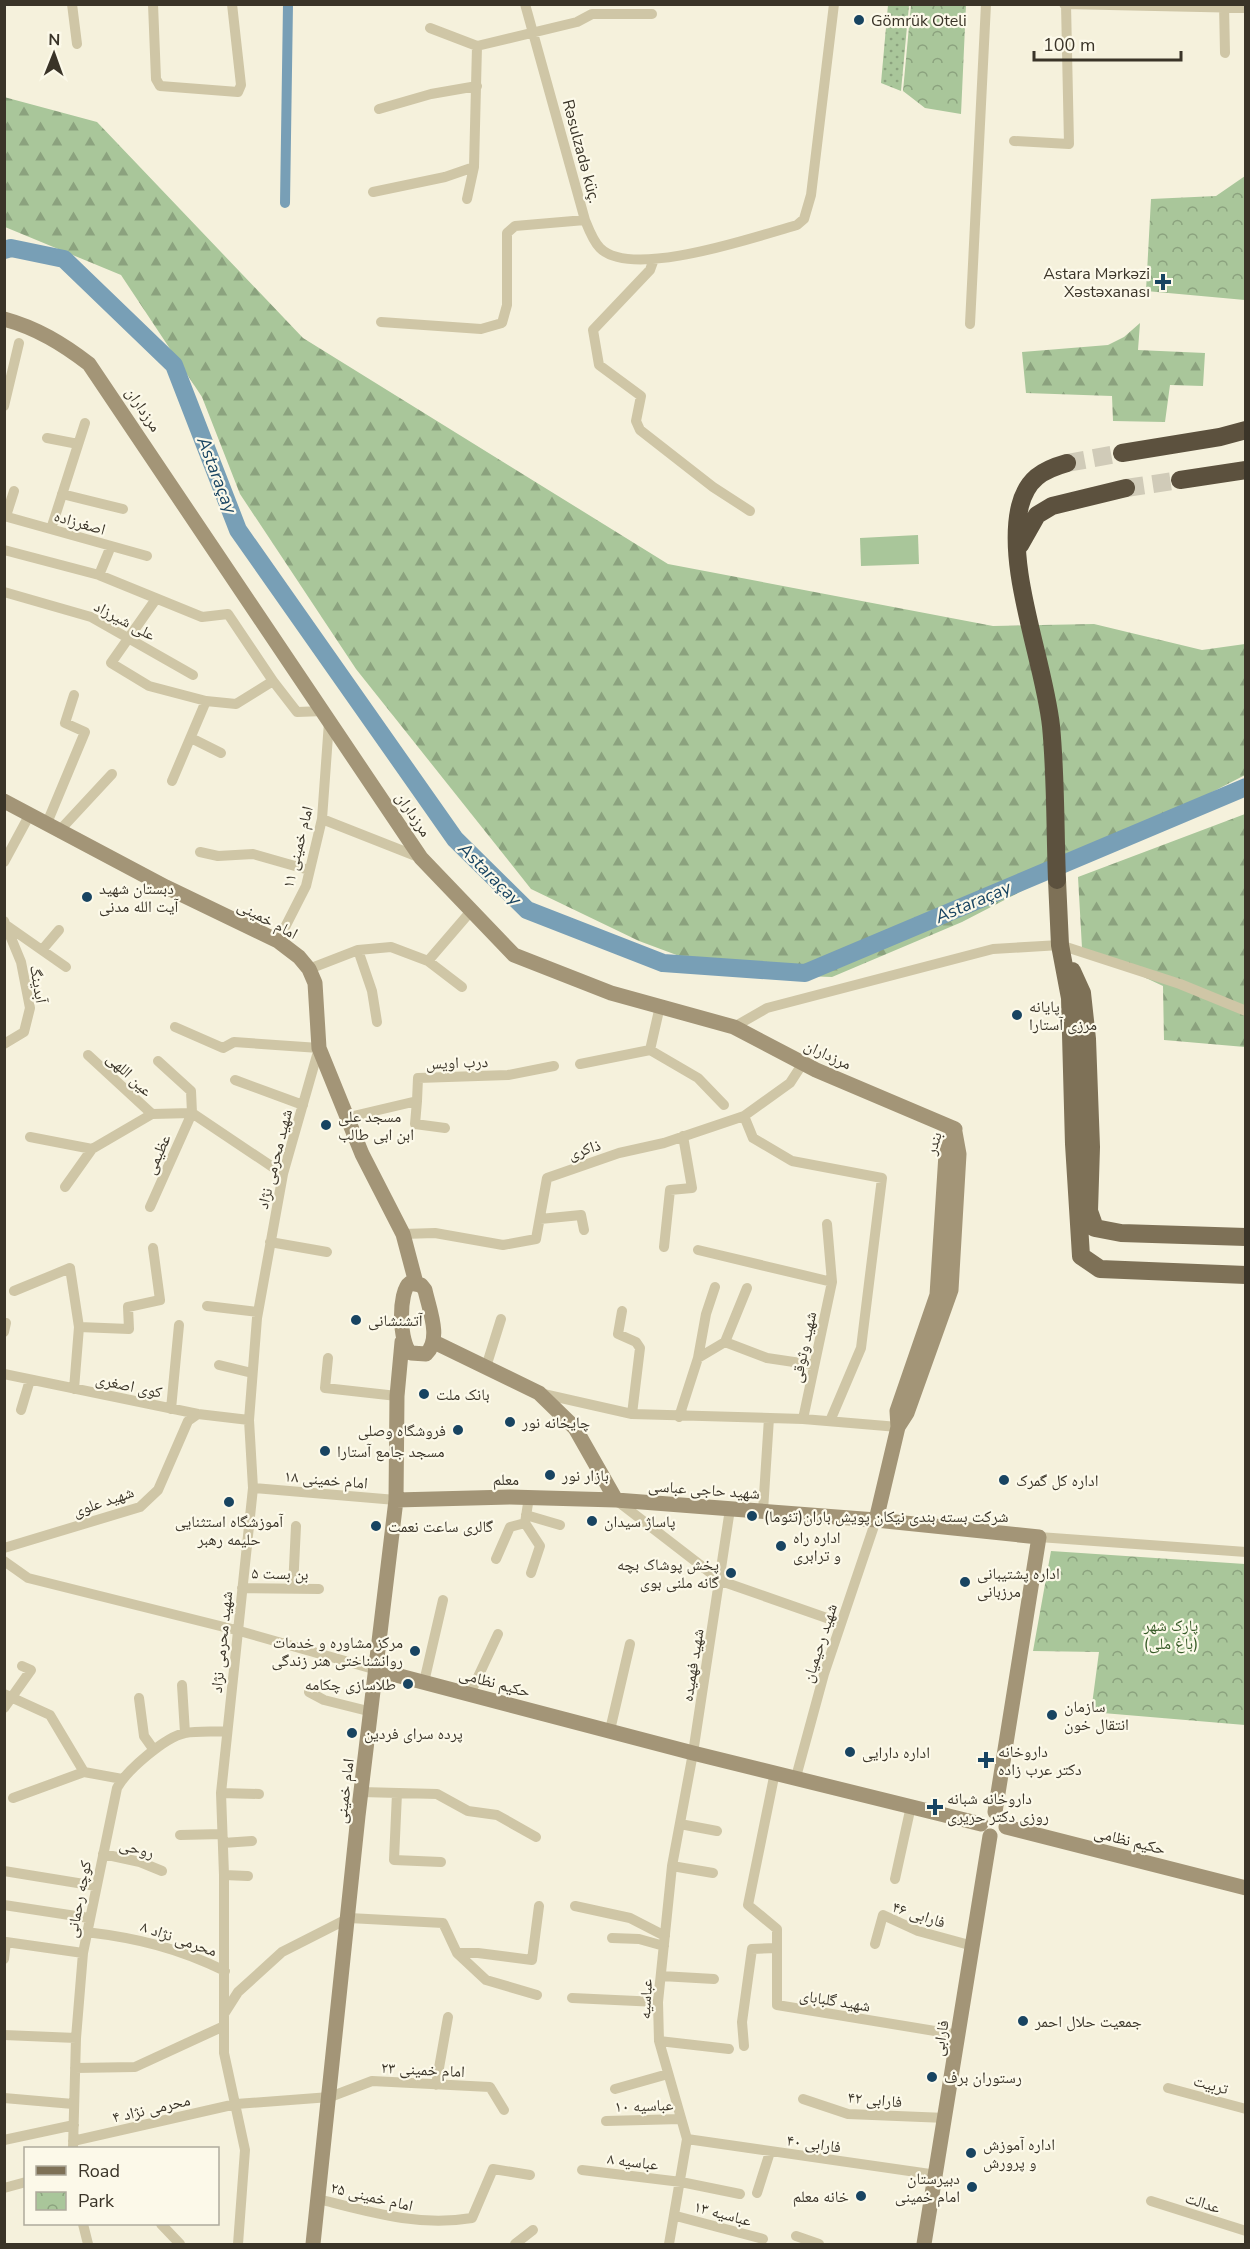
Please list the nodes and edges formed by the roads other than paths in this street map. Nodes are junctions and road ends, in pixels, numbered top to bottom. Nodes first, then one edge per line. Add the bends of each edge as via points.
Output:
1 (72, 4) edge
2 (153, 4) edge
3 (232, 4) edge
4 (525, 4) edge
5 (834, 4) edge
6 (986, 4) edge
7 (1065, 4) edge
8 (1224, 6) edge
9 (1245, 8) edge
10 (652, 14) dead end
11 (430, 28) dead end
12 (533, 32) junction
13 (77, 44) dead end
14 (477, 46) junction
15 (1225, 53) dead end
16 (477, 86) junction
17 (379, 110) dead end
18 (1014, 141) dead end
19 (474, 167) junction
20 (373, 192) dead end
21 (467, 199) dead end
22 (585, 220) junction
23 (654, 259) junction
24 (4, 319) edge
25 (381, 322) dead end
26 (970, 324) dead end
27 (19, 343) dead end
28 (7, 385) edge
29 (4, 406) edge
30 (85, 423) dead end
31 (1245, 430) edge
32 (47, 438) dead end
33 (78, 444) junction
34 (1122, 453) tunnel mouth
35 (1067, 463) tunnel mouth
36 (1245, 470) edge
37 (1180, 480) tunnel mouth
38 (1126, 488) tunnel mouth
39 (14, 491) dead end
40 (62, 494) junction
41 (123, 509) dead end
42 (750, 511) dead end
43 (5, 516) edge
44 (51, 529) junction
45 (111, 546) junction
46 (1018, 549) junction
47 (4, 550) edge
48 (147, 556) dead end
49 (99, 575) junction
50 (4, 592) edge
51 (156, 599) junction
52 (130, 638) junction
53 (193, 675) dead end
54 (273, 681) junction
55 (74, 695) dead end
56 (206, 701) junction
57 (327, 716) junction
58 (191, 738) junction
59 (221, 753) dead end
60 (112, 774) dead end
61 (172, 781) dead end
62 (4, 801) edge
63 (30, 814) junction
64 (322, 819) junction
65 (54, 827) junction
66 (200, 852) dead end
67 (422, 858) junction
68 (4, 862) edge
69 (309, 870) junction
70 (1057, 880) joint
71 (471, 912) junction
72 (5, 923) edge
73 (59, 930) dead end
74 (278, 941) junction
75 (1060, 945) junction
76 (42, 950) junction
77 (358, 950) junction
78 (428, 961) junction
79 (66, 967) dead end
80 (309, 969) junction
81 (462, 987) dead end
82 (660, 1006) junction
83 (1245, 1011) edge
84 (376, 1022) dead end
85 (175, 1027) dead end
86 (734, 1027) junction
87 (4, 1044) edge
88 (319, 1048) junction
89 (650, 1050) junction
90 (88, 1055) dead end
91 (158, 1061) dead end
92 (803, 1063) junction
93 (580, 1064) dead end
94 (554, 1066) dead end
95 (235, 1080) dead end
96 (417, 1101) junction
97 (303, 1105) junction
98 (724, 1105) dead end
99 (192, 1113) junction
100 (152, 1114) junction
101 (744, 1116) junction
102 (349, 1117) junction
103 (445, 1128) dead end
104 (955, 1129) joint
105 (683, 1136) junction
106 (30, 1137) dead end
107 (92, 1149) junction
108 (283, 1174) junction
109 (65, 1187) dead end
110 (150, 1208) dead end
111 (540, 1219) junction
112 (827, 1224) dead end
113 (584, 1230) dead end
114 (403, 1234) junction
115 (1245, 1237) edge
116 (270, 1242) junction
117 (664, 1247) dead end
118 (153, 1248) dead end
119 (698, 1250) dead end
120 (327, 1252) dead end
121 (1245, 1275) edge
122 (832, 1282) junction
123 (416, 1283) junction
124 (715, 1287) dead end
125 (747, 1288) dead end
126 (14, 1291) dead end
127 (207, 1306) dead end
128 (622, 1311) dead end
129 (258, 1312) junction
130 (501, 1319) dead end
131 (179, 1325) dead end
132 (79, 1327) junction
133 (402, 1342) junction
134 (434, 1342) junction
135 (725, 1342) junction
136 (328, 1358) dead end
137 (698, 1358) junction
138 (219, 1365) dead end
139 (814, 1365) junction
140 (486, 1367) junction
141 (252, 1373) junction
142 (4, 1374) edge
143 (30, 1380) junction
144 (74, 1389) junction
145 (539, 1393) junction
146 (397, 1396) junction
147 (171, 1408) junction
148 (21, 1410) dead end
149 (198, 1414) junction
150 (632, 1414) junction
151 (679, 1417) junction
152 (769, 1418) junction
153 (249, 1419) junction
154 (803, 1419) junction
155 (830, 1421) junction
156 (898, 1427) junction
157 (253, 1488) junction
158 (529, 1497) junction
159 (396, 1500) junction
160 (616, 1500) junction
161 (730, 1509) junction
162 (763, 1511) junction
163 (526, 1519) junction
164 (876, 1520) junction
165 (560, 1525) dead end
166 (296, 1526) dead end
167 (1039, 1537) junction
168 (4, 1548) edge
169 (1245, 1552) edge
170 (496, 1559) dead end
171 (4, 1561) edge
172 (531, 1573) dead end
173 (720, 1581) junction
174 (242, 1587) junction
175 (293, 1588) junction
176 (319, 1589) dead end
177 (443, 1600) dead end
178 (842, 1623) junction
179 (236, 1630) junction
180 (498, 1634) dead end
181 (630, 1644) dead end
182 (22, 1666) dead end
183 (377, 1670) junction
184 (424, 1682) junction
185 (182, 1685) dead end
186 (309, 1692) dead end
187 (470, 1694) junction
188 (9, 1696) edge
189 (139, 1698) dead end
190 (4, 1708) edge
191 (372, 1712) junction
192 (610, 1730) junction
193 (227, 1731) junction
194 (185, 1733) junction
195 (154, 1750) junction
196 (693, 1753) junction
197 (84, 1772) junction
198 (775, 1772) junction
199 (796, 1777) junction
200 (122, 1779) junction
201 (361, 1792) junction
202 (221, 1793) junction
203 (397, 1793) junction
204 (259, 1794) dead end
205 (14, 1798) dead end
206 (911, 1806) junction
207 (995, 1812) junction
208 (680, 1824) junction
209 (1006, 1827) junction
210 (985, 1830) junction
211 (717, 1831) dead end
212 (180, 1835) dead end
213 (536, 1837) dead end
214 (223, 1838) junction
215 (252, 1841) dead end
216 (103, 1854) junction
217 (441, 1862) dead end
218 (672, 1866) junction
219 (4, 1871) edge
220 (162, 1871) dead end
221 (713, 1873) dead end
222 (224, 1875) junction
223 (248, 1876) dead end
224 (895, 1879) dead end
225 (96, 1886) junction
226 (1245, 1888) edge
227 (4, 1905) edge
228 (539, 1906) dead end
229 (575, 1906) dead end
230 (89, 1917) junction
231 (349, 1918) junction
232 (86, 1932) junction
233 (612, 1938) dead end
234 (665, 1941) junction
235 (875, 1944) dead end
236 (973, 1946) junction
237 (777, 1947) junction
238 (83, 1953) junction
239 (457, 1953) junction
240 (4, 1959) edge
241 (225, 1971) junction
242 (661, 1976) junction
243 (714, 1979) dead end
244 (537, 1995) dead end
245 (572, 1998) dead end
246 (658, 2002) junction
247 (448, 2017) dead end
248 (224, 2020) junction
249 (4, 2035) edge
250 (959, 2035) junction
251 (76, 2038) junction
252 (659, 2041) junction
253 (744, 2046) dead end
254 (729, 2049) dead end
255 (75, 2068) junction
256 (668, 2074) junction
257 (436, 2085) junction
258 (1168, 2088) dead end
259 (615, 2089) dead end
260 (330, 2097) junction
261 (4, 2098) edge
262 (803, 2099) dead end
263 (74, 2104) junction
264 (236, 2104) junction
265 (1245, 2109) edge
266 (504, 2110) dead end
267 (946, 2118) junction
268 (681, 2119) junction
269 (606, 2121) dead end
270 (74, 2125) junction
271 (687, 2139) junction
272 (4, 2140) edge
273 (73, 2145) edge
274 (770, 2152) junction
275 (582, 2170) dead end
276 (530, 2175) dead end
277 (937, 2175) junction
278 (681, 2182) junction
279 (24, 2183) edge
280 (4, 2188) edge
281 (757, 2193) dead end
282 (740, 2194) dead end
283 (318, 2199) junction
284 (1151, 2201) dead end
285 (676, 2216) junction
286 (83, 2225) edge
287 (163, 2225) edge
288 (533, 2230) dead end
289 (1245, 2231) edge
290 (796, 2236) dead end
291 (763, 2239) dead end
292 (88, 2244) edge
293 (180, 2244) edge
294 (238, 2244) edge
295 (313, 2244) edge
296 (515, 2244) edge
297 (669, 2244) edge
298 (819, 2244) edge
299 (924, 2244) edge

1 - 13 street
2 - 3 street via 156,80 160,86 238,92 241,84
4 - 12 street, Rəsulzadə küç.
5 - 23 street, Rəsulzadə küç. via 811,195 804,219 796,225 693,253
6 - 26 street
7 - 8 street
7 - 18 street via 1069,144
8 - 9 street
8 - 15 street
10 - 12 street via 592,14 577,22
11 - 14 street
12 - 14 street
12 - 22 street, Rəsulzadə küç.
14 - 16 street
16 - 17 street via 431,94
16 - 19 street
19 - 20 street
19 - 21 street
22 - 23 street, Rəsulzadə küç. via 601,249 615,257
22 - 25 street via 515,226 507,233 507,305 502,323 481,329
23 - 42 street via 650,270 593,330 599,364 641,396 636,421 640,430
24 - 57 street, مرزداران via 60,341 89,364
27 - 28 street
28 - 29 street
30 - 33 street
31 - 34 highway
32 - 33 street
33 - 40 street
35 - 46 highway via 1044,469 1027,487 1019,513
36 - 37 highway
38 - 46 highway via 1052,506 1036,515
39 - 43 street
40 - 41 street
40 - 44 street
43 - 44 street, اصغرزاده
44 - 45 street, اصغرزاده
45 - 48 street, اصغرزاده
45 - 49 street
46 - 70 highway via 1051,726
47 - 49 street
49 - 51 street
50 - 52 street, علی شیرزاد via 91,616
51 - 52 street
51 - 54 street via 202,618 228,614
52 - 53 street, علی شیرزاد
52 - 56 street via 111,663 149,686
54 - 56 street via 236,704
54 - 57 street via 297,712
55 - 65 street via 65,723 85,732
56 - 58 street
57 - 64 street, امام خمینی ۱۱
57 - 67 street, مرزداران
58 - 59 street
58 - 61 street
60 - 65 street
62 - 63 street, امام خمینی
63 - 65 street, امام خمینی
63 - 68 street
64 - 67 street
64 - 69 street, امام خمینی ۱۱
65 - 74 street, امام خمینی
66 - 69 street via 218,856 253,854
67 - 71 street, مرزداران
69 - 74 street, امام خمینی ۱۱ via 306,886
70 - 75 main road
71 - 78 street
71 - 82 street, مرزداران via 514,956 611,993
72 - 76 street
72 - 87 street, آبدینگ via 21,962 30,1008 24,1032
73 - 76 street
74 - 80 street, امام خمینی
75 - 83 street via 1180,984
75 - 86 street via 993,949 767,1008
75 - 115 main road via 1082,993 1088,1039 1089,1211 1095,1228 1121,1233
75 - 121 main road via 1070,998 1082,1256 1100,1269
76 - 79 street
77 - 78 street via 391,947
77 - 80 street
77 - 84 street via 372,991
78 - 81 street
80 - 88 street via 317,1001
82 - 86 street, مرزداران
82 - 89 street
85 - 88 street via 223,1048 234,1042
86 - 92 street, مرزداران
88 - 97 street, شهید محرمی نژاد
88 - 102 street
89 - 93 street
89 - 98 street via 698,1078
90 - 100 street, عین اللهی
91 - 99 street via 191,1091
92 - 101 street, ذاکری via 790,1083
92 - 104 street, مرزداران
94 - 96 street, درب اویس via 508,1075 418,1078
95 - 97 street
96 - 102 street
96 - 103 street via 415,1124
97 - 108 street, شهید محرمی نژاد
99 - 100 street
99 - 108 street
99 - 110 street, عظیمی
100 - 107 street
101 - 105 street, ذاکری
101 - 155 street via 753,1138 792,1161 882,1178 861,1348
102 - 114 street via 372,1176
104 - 156 street, بندر via 959,1154 951,1290 907,1413
105 - 111 street, ذاکری via 547,1178
105 - 117 street via 692,1188 670,1190
106 - 107 street
107 - 109 street
108 - 116 street, شهید محرمی نژاد
111 - 113 street via 581,1215
111 - 114 street, ذاکری via 536,1239 503,1245 435,1233
112 - 122 street, شهید وثوقی
114 - 123 street
116 - 120 street
116 - 129 street, شهید محرمی نژاد
118 - 132 street via 160,1300 128,1306 129,1329
119 - 122 street
122 - 139 street, شهید وثوقی
123 - 133 street, امام خمینی via 406,1285 403,1292
123 - 134 street via 425,1290
124 - 137 street
125 - 135 street
126 - 132 street via 70,1268
127 - 129 street
128 - 150 street via 618,1334 640,1348
129 - 141 street, شهید محرمی نژاد
130 - 140 street
131 - 147 street
132 - 144 street
133 - 134 street via 405,1349 418,1355 426,1354
133 - 146 street, امام خمینی
134 - 140 street
135 - 137 street
135 - 139 street via 768,1358
136 - 146 street via 325,1388
137 - 151 street
138 - 141 street
139 - 154 street, شهید وثوقی
140 - 145 street
141 - 153 street, شهید محرمی نژاد
142 - 143 street, کوی اصغری
143 - 144 street, کوی اصغری
143 - 148 street
144 - 147 street, کوی اصغری
145 - 150 street
145 - 160 street via 575,1428
146 - 159 street, امام خمینی
147 - 149 street, کوی اصغری
149 - 153 street, کوی اصغری
149 - 168 street, شهید علوی via 188,1421 158,1490 140,1507
150 - 151 street
151 - 152 street
152 - 154 street
152 - 162 street
153 - 157 street, شهید محرمی نژاد
154 - 155 street
155 - 156 street
156 - 164 street, بندر
157 - 159 street, امام خمینی ۱۸
157 - 174 street, شهید محرمی نژاد
158 - 159 street, معلم
158 - 160 street, معلم
158 - 163 street
159 - 183 street, امام خمینی
160 - 161 street, شهید حاجی عباسی
160 - 173 street
161 - 162 street, شهید حاجی عباسی
161 - 173 street, شهید فهمیده
162 - 164 street, شهید حاجی عباسی
163 - 165 street
163 - 170 street via 510,1527
163 - 172 street via 540,1546
164 - 167 street, شهید حاجی عباسی
164 - 178 street, شهید رحیمیان
166 - 175 street
167 - 169 street
167 - 207 street
171 - 179 street, حکیم نظامی via 28,1578
173 - 178 street
173 - 196 street, شهید فهمیده
174 - 175 street, بن بست ۵
174 - 179 street, شهید محرمی نژاد
175 - 176 street, بن بست ۵
177 - 184 street
178 - 199 street, شهید رحیمیان
179 - 183 street, حکیم نظامی
179 - 193 street, شهید محرمی نژاد
180 - 187 street
181 - 192 street
182 - 188 street via 31,1670
183 - 184 street, حکیم نظامی
183 - 191 street, امام خمینی
184 - 187 street, حکیم نظامی
185 - 194 street
186 - 191 street via 324,1700
187 - 192 street, حکیم نظامی
188 - 190 street
188 - 197 street via 50,1715
189 - 195 street via 144,1736
191 - 201 street, امام خمینی
192 - 196 street, حکیم نظامی
193 - 194 street, کوچه رحمانی
193 - 202 street, شهید محرمی نژاد
194 - 195 street, کوچه رحمانی
195 - 200 street, کوچه رحمانی
196 - 198 street, حکیم نظامی
196 - 208 street, عباسیه
197 - 200 street
197 - 205 street
198 - 199 street, حکیم نظامی
198 - 237 street, شهید گلبابای via 748,1905 777,1929
199 - 206 street, حکیم نظامی
200 - 216 street, کوچه رحمانی
201 - 203 street
201 - 231 street, امام خمینی
202 - 204 street
202 - 214 street, شهید محرمی نژاد
203 - 213 street via 437,1794 468,1811 497,1815
203 - 217 street via 394,1860
206 - 210 street, حکیم نظامی
206 - 224 street
207 - 209 street via 1005,1819
207 - 210 street via 984,1816
208 - 211 street
208 - 218 street, عباسیه
209 - 210 street via 1001,1834
209 - 226 street, حکیم نظامی
210 - 236 street, فارابی
212 - 214 street
214 - 215 street
214 - 222 street, شهید محرمی نژاد
216 - 220 street, روحی
216 - 225 street, کوچه رحمانی
218 - 221 street
218 - 234 street, عباسیه
219 - 225 street
222 - 223 street
222 - 241 street, شهید محرمی نژاد
225 - 230 street, کوچه رحمانی
227 - 230 street
228 - 239 street via 532,1960
229 - 234 street via 630,1918
230 - 232 street, کوچه رحمانی
231 - 239 street via 443,1923
231 - 248 street via 282,1952 238,1992
231 - 260 street, امام خمینی
232 - 238 street, کوچه رحمانی
232 - 241 street, محرمی نژاد ۸ via 136,1938
233 - 234 street
234 - 242 street, عباسیه
235 - 236 street, فارابی ۴۶ via 883,1915 918,1931
236 - 250 street, فارابی
237 - 250 street, شهید گلبابای via 777,2005
237 - 253 street via 752,1949 742,2022
238 - 240 street via 6,1942
238 - 251 street, کوچه رحمانی
239 - 244 street via 486,1980
241 - 248 street, شهید محرمی نژاد
242 - 243 street
242 - 246 street, عباسیه
245 - 246 street
246 - 252 street, عباسیه
247 - 257 street
248 - 255 street via 135,2067
248 - 264 street, شهید محرمی نژاد via 224,2054
249 - 251 street
250 - 267 street, فارابی
251 - 255 street, کوچه رحمانی
252 - 254 street
252 - 256 street, عباسیه
255 - 263 street, کوچه رحمانی
256 - 259 street
256 - 268 street, عباسیه
257 - 260 street, امام خمینی ۲۳ via 372,2081
257 - 266 street, امام خمینی ۲۳ via 489,2087
258 - 265 street, تربیت
260 - 264 street, امام خمینی ۲۳
260 - 283 street, امام خمینی
261 - 263 street
262 - 267 street, فارابی ۴۲ via 848,2114
263 - 270 street, کوچه رحمانی
264 - 273 street, محرمی نژاد ۴
264 - 294 street, شهید محرمی نژاد via 245,2150
267 - 277 street, فارابی
268 - 269 street, عباسیه ۱۰
268 - 271 street, عباسیه
270 - 272 street
270 - 273 street, کوچه رحمانی
271 - 274 street, فارابی ۴۰
271 - 278 street, عباسیه
274 - 277 street, فارابی ۴۰
274 - 281 street
275 - 278 street, عباسیه ۸
276 - 283 street, امام خمینی ۲۵ via 494,2169 472,2218 445,2223 406,2221
277 - 299 street, فارابی
278 - 282 street, عباسیه ۸
278 - 285 street, عباسیه
279 - 280 street
283 - 295 street, امام خمینی
284 - 289 street, عدالت
285 - 291 street, عباسیه ۱۳
285 - 297 street, عباسیه
286 - 292 street
287 - 293 street
288 - 296 street
290 - 298 street

